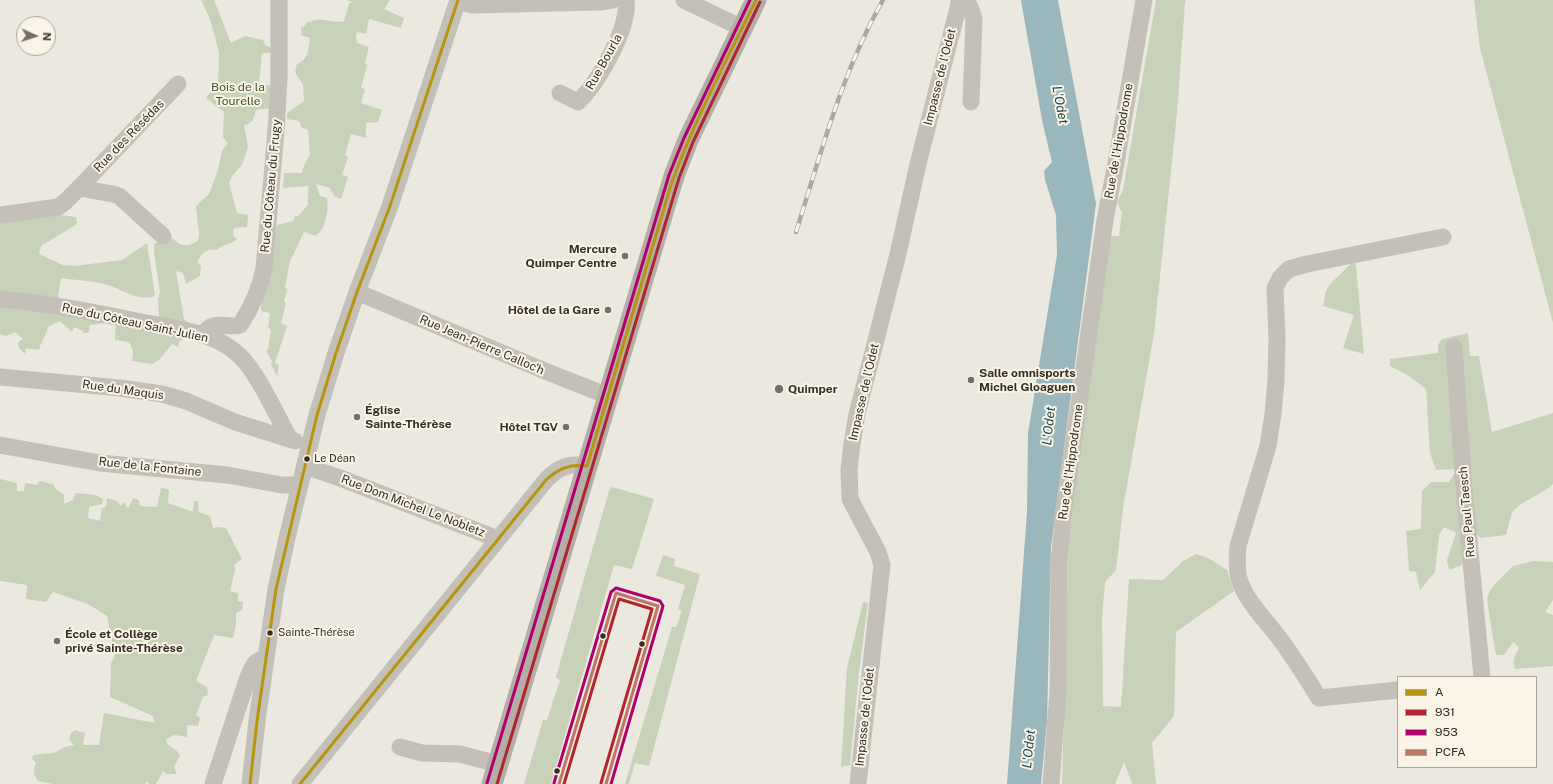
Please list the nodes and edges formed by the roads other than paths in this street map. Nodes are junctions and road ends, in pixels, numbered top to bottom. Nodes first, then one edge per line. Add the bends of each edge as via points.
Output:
1 (279, 0) edge
2 (612, 0) edge
3 (626, 0) edge
4 (684, 0) edge
5 (756, 0) edge
6 (1144, 0) edge
7 (458, 1) edge
8 (959, 1) edge
9 (742, 28) junction
10 (178, 84) dead end
11 (560, 93) dead end
12 (971, 102) dead end
13 (79, 188) junction
14 (0, 215) edge
15 (163, 236) dead end
16 (1443, 237) dead end
17 (357, 292) junction
18 (0, 299) edge
19 (203, 335) junction
20 (1454, 347) dead end
21 (0, 377) edge
22 (608, 396) junction
23 (290, 439) junction
24 (0, 444) edge
25 (309, 446) junction
26 (305, 466) junction
27 (587, 466) junction
28 (299, 489) junction
29 (498, 539) junction
30 (266, 659) junction
31 (1482, 676) edge
32 (1397, 690) edge
33 (400, 747) dead end
34 (498, 764) junction
35 (213, 784) edge
36 (250, 784) edge
37 (300, 784) edge
38 (492, 784) edge
39 (858, 784) edge
40 (1051, 784) edge

1 - 19 street, Rue du Côteau du Frugy via 276,131 261,286 240,325 214,326
2 - 7 street via 472,5
3 - 11 street, Rue Bourla via 626,16 621,31 590,88 578,102
4 - 9 street
5 - 9 main road
6 - 40 street, Rue de l'Hippodrome via 1103,236 1064,509 1059,563 1058,691
7 - 17 street via 390,206
8 - 12 street via 970,7 974,19
8 - 39 street, Impasse de l'Odet via 857,414 851,450 850,499 878,552 882,565
9 - 22 main road via 682,152
10 - 13 street, Rue des Résédas
13 - 14 street, Rue des Résédas via 66,202 58,206
13 - 15 street, Rue des Résédas via 119,196
16 - 32 street via 1307,264 1289,269 1280,278 1275,288 1276,380 1268,446 1238,546 1238,575 1243,589 1284,644 1319,698
17 - 22 street, Rue Jean-Pierre Calloc'h
17 - 25 street via 329,374
18 - 19 street, Rue du Côteau Saint-Julien via 127,318
19 - 23 street, Rue du Côteau Saint-Julien via 227,347 244,360
20 - 31 street, Rue Paul Taesch via 1464,489
21 - 23 street, Rue du Maquis via 162,394 186,401 235,422
22 - 27 main road
23 - 25 street, Rue du Maquis
24 - 28 street, Rue de la Fontaine via 100,463 227,476
25 - 26 street
26 - 28 street
26 - 29 street, Rue Dom Michel Le Nobletz
27 - 29 street via 571,465 553,473
27 - 34 main road
28 - 30 street via 280,569
29 - 37 street
30 - 35 street via 258,660 250,673
30 - 36 street
33 - 34 street via 422,753 460,754
34 - 38 main road

